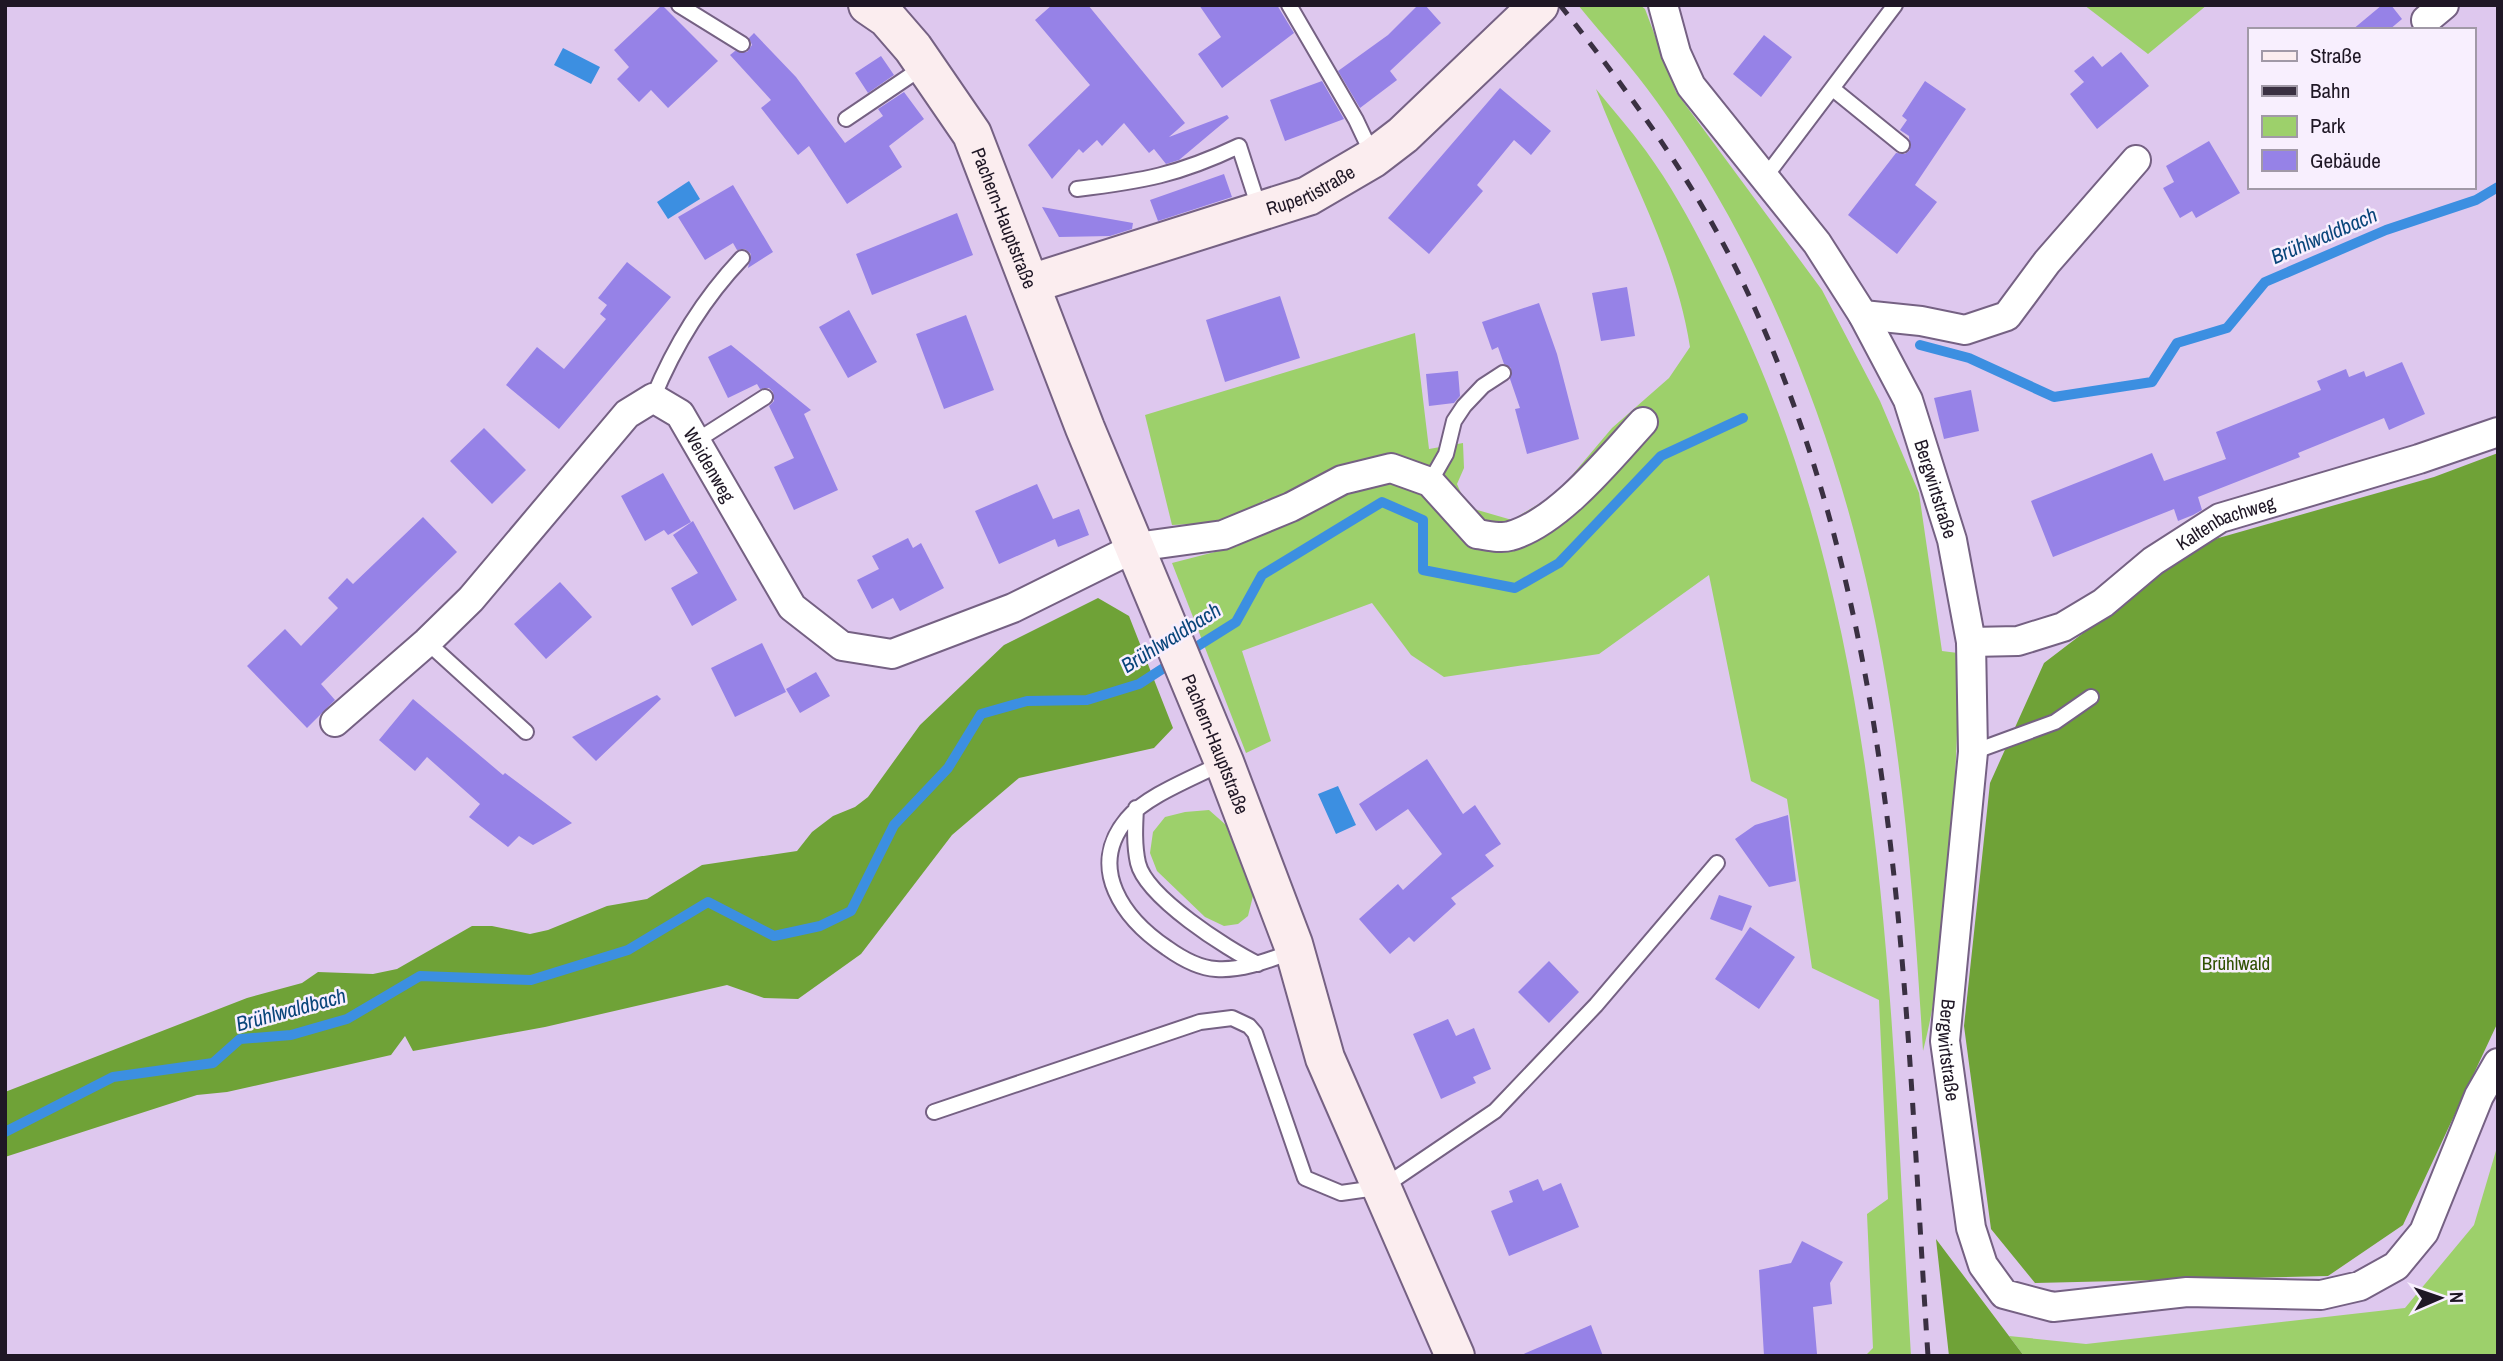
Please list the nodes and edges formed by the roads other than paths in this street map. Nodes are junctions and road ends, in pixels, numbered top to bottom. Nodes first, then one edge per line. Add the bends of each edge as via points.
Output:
1 (679, 5) edge
2 (1289, 5) edge
3 (1539, 5) edge
4 (1663, 5) edge
5 (1895, 5) edge
6 (884, 10) edge
7 (742, 44) dead end
8 (925, 65) junction
9 (1833, 89) junction
10 (846, 119) dead end
11 (1902, 145) dead end
12 (1373, 158) junction
13 (2136, 160) dead end
14 (1766, 177) junction
15 (1077, 189) dead end
16 (1260, 212) junction
17 (742, 258) dead end
18 (1030, 284) junction
19 (1863, 315) junction
20 (1503, 373) dead end
21 (765, 397) dead end
22 (653, 398) junction
23 (1643, 422) dead end
24 (2498, 432) edge
25 (696, 441) junction
26 (1430, 482) junction
27 (1136, 547) junction
28 (427, 642) junction
29 (1970, 642) junction
30 (2091, 697) dead end
31 (335, 722) dead end
32 (526, 732) dead end
33 (1973, 752) junction
34 (1224, 762) junction
35 (1136, 808) junction
36 (1717, 863) dead end
37 (1295, 951) junction
38 (1258, 964) junction
39 (2498, 1063) edge
40 (934, 1112) dead end
41 (1382, 1187) junction
42 (1455, 1356) edge

1 - 7 lane
2 - 12 lane
3 - 12 main road, Rupertistraße via 1424,116
4 - 14 street, Bergwirtstraße via 1691,86
5 - 9 lane
6 - 8 main road, Pachern-Hauptstraße
8 - 10 lane
8 - 18 main road, Pachern-Hauptstraße via 972,134
9 - 11 lane
9 - 14 lane
12 - 16 main road, Rupertistraße via 1308,196
13 - 19 street via 2047,262 2007,316 1965,330
14 - 19 street, Bergwirtstraße via 1817,243
15 - 16 lane via 1147,181 1192,168 1239,146
16 - 18 main road, Rupertistraße
17 - 22 lane via 716,286
18 - 27 main road, Pachern-Hauptstraße
19 - 29 street, Bergwirtstraße via 1908,400 1952,540
20 - 26 lane via 1464,405
21 - 25 lane
22 - 25 street, Weidenweg via 680,414
22 - 28 street via 627,414 471,599
23 - 26 street via 1586,485 1539,521 1508,537 1477,534
24 - 29 street, Kaltenbachweg via 2220,518 2063,627 2018,641
25 - 27 street, Weidenweg via 792,607 842,646 892,654 1013,608
26 - 27 street, Weidenweg via 1391,468 1342,480 1223,535
27 - 34 main road, Pachern-Hauptstraße
28 - 31 street
28 - 32 lane
29 - 33 street, Bergwirtstraße
30 - 33 lane via 2055,722
33 - 39 street, Bergwirtstraße via 1945,1041 1971,1228 1983,1265 2004,1294 2053,1307 2187,1292 2321,1295 2360,1286 2396,1266 2424,1232 2479,1096
34 - 35 lane
34 - 37 main road, Pachern-Hauptstraße
35 - 38 lane via 1138,866 1154,889 1211,938
35 - 38 lane via 1116,834 1111,855 1119,904 1146,934 1186,961 1214,969
36 - 41 lane via 1596,1005 1495,1111
37 - 38 lane
37 - 41 main road, Pachern-Hauptstraße via 1325,1058
40 - 41 lane via 1139,1041 1200,1022 1232,1018 1255,1033 1306,1178 1341,1193
41 - 42 main road, Pachern-Hauptstraße

